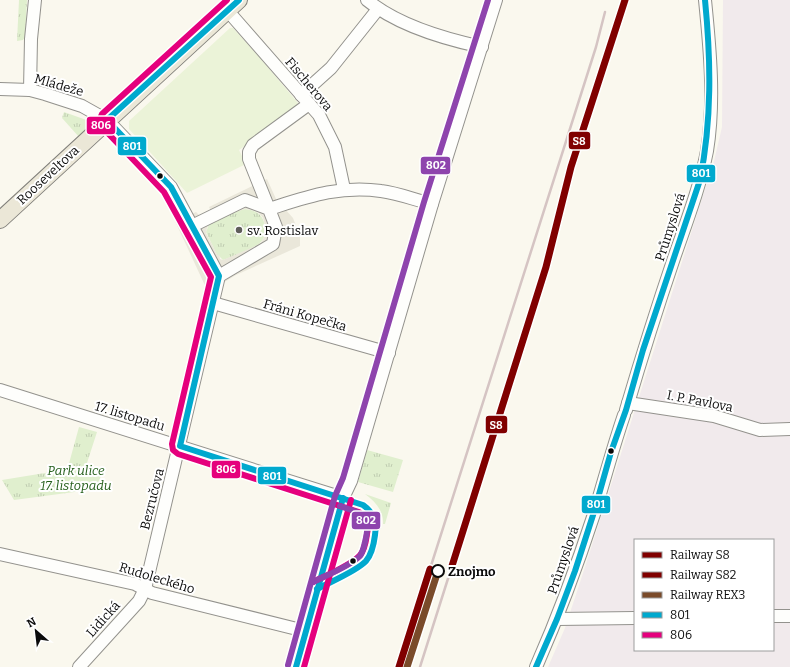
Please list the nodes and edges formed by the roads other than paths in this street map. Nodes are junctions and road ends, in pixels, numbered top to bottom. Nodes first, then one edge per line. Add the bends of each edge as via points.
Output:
1 (35, 0) edge
2 (367, 0) edge
3 (496, 0) edge
4 (705, 0) edge
5 (233, 5) edge
6 (378, 9) junction
7 (482, 47) junction
8 (0, 89) edge
9 (30, 90) junction
10 (305, 100) junction
11 (107, 120) junction
12 (344, 189) junction
13 (432, 204) junction
14 (268, 209) junction
15 (0, 220) edge
16 (192, 226) junction
17 (219, 276) junction
18 (213, 303) junction
19 (389, 353) junction
20 (0, 390) edge
21 (626, 409) junction
22 (790, 429) edge
23 (180, 446) junction
24 (343, 498) junction
25 (0, 554) edge
26 (145, 589) junction
27 (774, 616) edge
28 (790, 616) edge
29 (634, 618) edge
30 (557, 619) junction
31 (305, 631) junction
32 (80, 667) edge
33 (296, 667) edge
34 (536, 667) edge

1 - 9 street
2 - 6 street
3 - 7 street
4 - 21 street, Průmyslová via 710,65 706,151 700,180
5 - 10 street, Fischerova
5 - 11 main road, Rooseveltova
6 - 7 street via 426,32
6 - 10 street
7 - 13 street
8 - 9 street, Mládeže
9 - 11 street, Mládeže via 82,106
10 - 12 street, Fischerova via 319,115 335,147
10 - 14 street via 248,152
11 - 15 main road, Rooseveltova
11 - 16 street, Mládeže via 171,187
12 - 13 street via 381,190
12 - 14 street via 316,194
13 - 19 street
14 - 16 street via 245,200
14 - 17 street via 276,227 272,244
16 - 17 street, Mládeže
17 - 18 street, Bezručova
18 - 19 street, Fráni Kopečka
18 - 23 street, Bezručova
19 - 24 street via 351,481
20 - 23 street, 17. listopadu
21 - 22 street, I. P. Pavlova via 714,416 760,430
21 - 30 street, Průmyslová
23 - 24 street, 17. listopadu
23 - 26 street, Bezručova
24 - 31 street
25 - 26 street, Rudoleckého via 135,584
26 - 31 street, Rudoleckého via 152,593
26 - 32 street, Lidická via 139,601
27 - 28 street
29 - 30 street
30 - 34 street, Průmyslová
31 - 33 street

